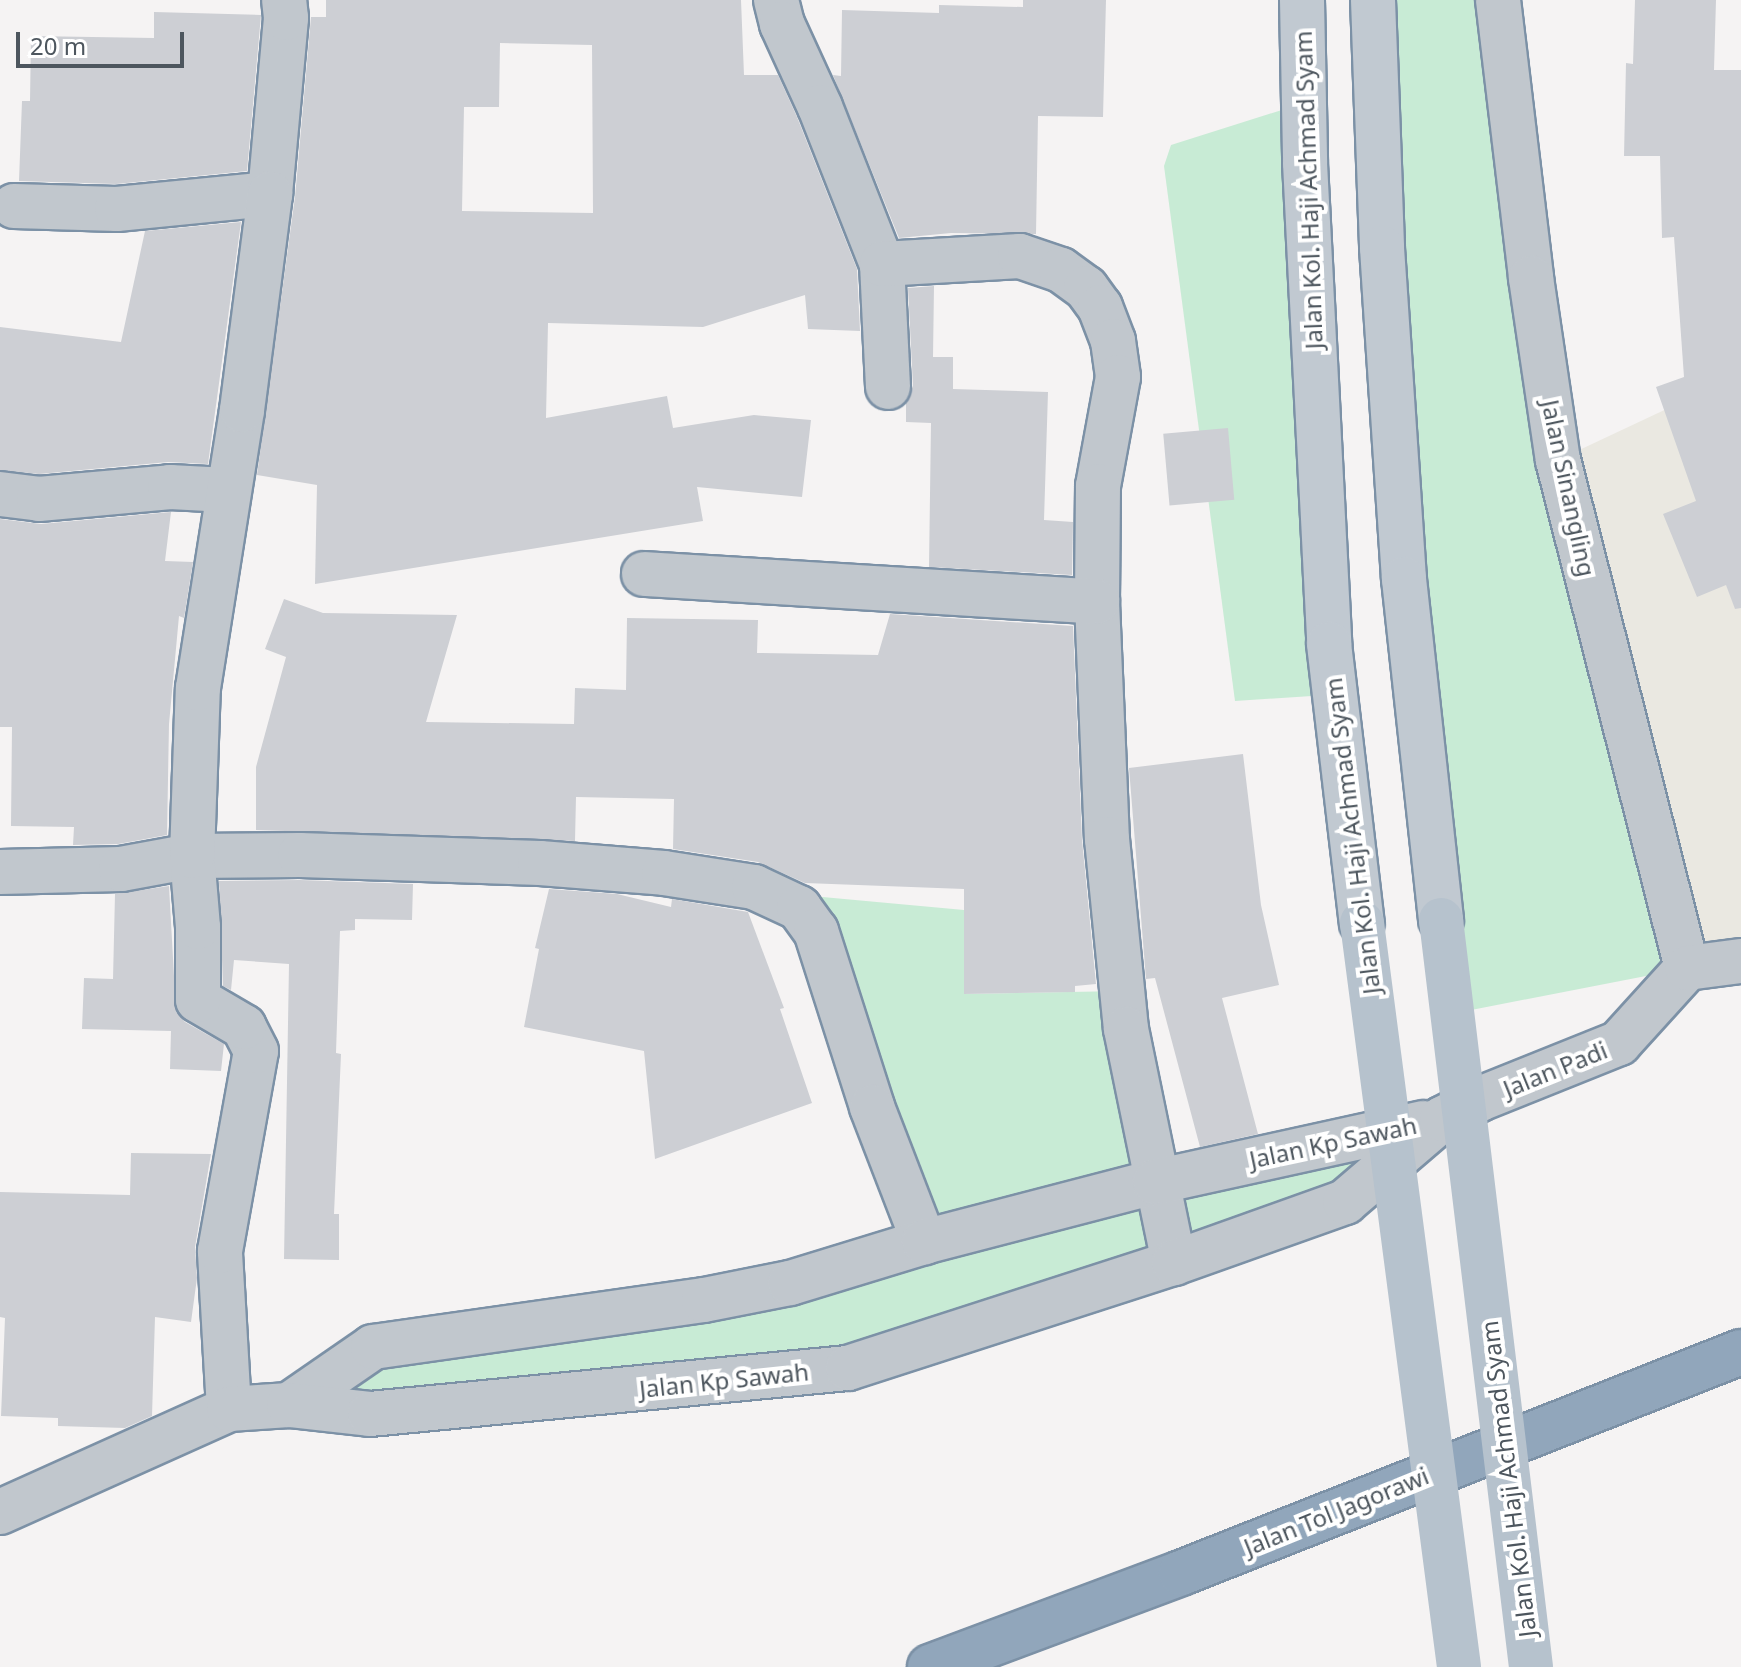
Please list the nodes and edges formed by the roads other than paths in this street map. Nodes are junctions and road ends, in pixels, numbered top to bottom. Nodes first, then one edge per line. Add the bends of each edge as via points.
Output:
1 (284, 0) edge
2 (776, 0) edge
3 (1302, 0) edge
4 (1373, 0) edge
5 (1498, 0) edge
6 (270, 194) junction
7 (14, 206) dead end
8 (882, 264) junction
9 (888, 387) dead end
10 (227, 490) junction
11 (0, 494) edge
12 (644, 574) dead end
13 (1097, 602) junction
14 (192, 856) junction
15 (0, 872) edge
16 (1741, 961) edge
17 (1687, 968) junction
18 (1461, 1109) junction
19 (1155, 1182) junction
20 (924, 1242) junction
21 (1174, 1263) junction
22 (1741, 1352) edge
23 (289, 1405) junction
24 (229, 1409) junction
25 (0, 1512) edge
26 (930, 1667) edge
27 (1459, 1667) edge
28 (1531, 1667) edge

1 - 6 street
2 - 8 street
3 - 27 main road, Jalan Kol. Haji Achmad Syam, bridge via 1329,644
4 - 28 main road, Jalan Kol. Haji Achmad Syam, bridge via 1382,248 1404,579
5 - 17 street, Jalan Sinangling via 1558,460
6 - 7 street via 117,209
6 - 10 street
8 - 9 street
8 - 13 street via 1020,256 1061,270 1086,288 1100,307 1113,341 1118,377 1098,486
10 - 11 street via 170,487 39,499
10 - 14 street via 198,688
12 - 13 street
13 - 19 street via 1107,839 1126,1029
14 - 15 street via 121,869
14 - 20 street via 422,858 664,873 754,887 799,908 816,931 872,1107
14 - 24 street via 198,1000 244,1027 256,1051 220,1251
16 - 17 street
17 - 18 street, Jalan Padi via 1619,1043
18 - 19 street, Jalan Kp Sawah
18 - 21 street, Jalan Kp Sawah via 1345,1202
19 - 20 street, Jalan Kp Sawah
19 - 21 street
20 - 23 street, Jalan Kp Sawah via 790,1283 704,1300 373,1347
21 - 23 street, Jalan Kp Sawah via 848,1368 370,1414
22 - 26 highway, Jalan Tol Jagorawi
23 - 24 street, Jalan Kp Sawah
24 - 25 street, Jalan Kp Sawah

